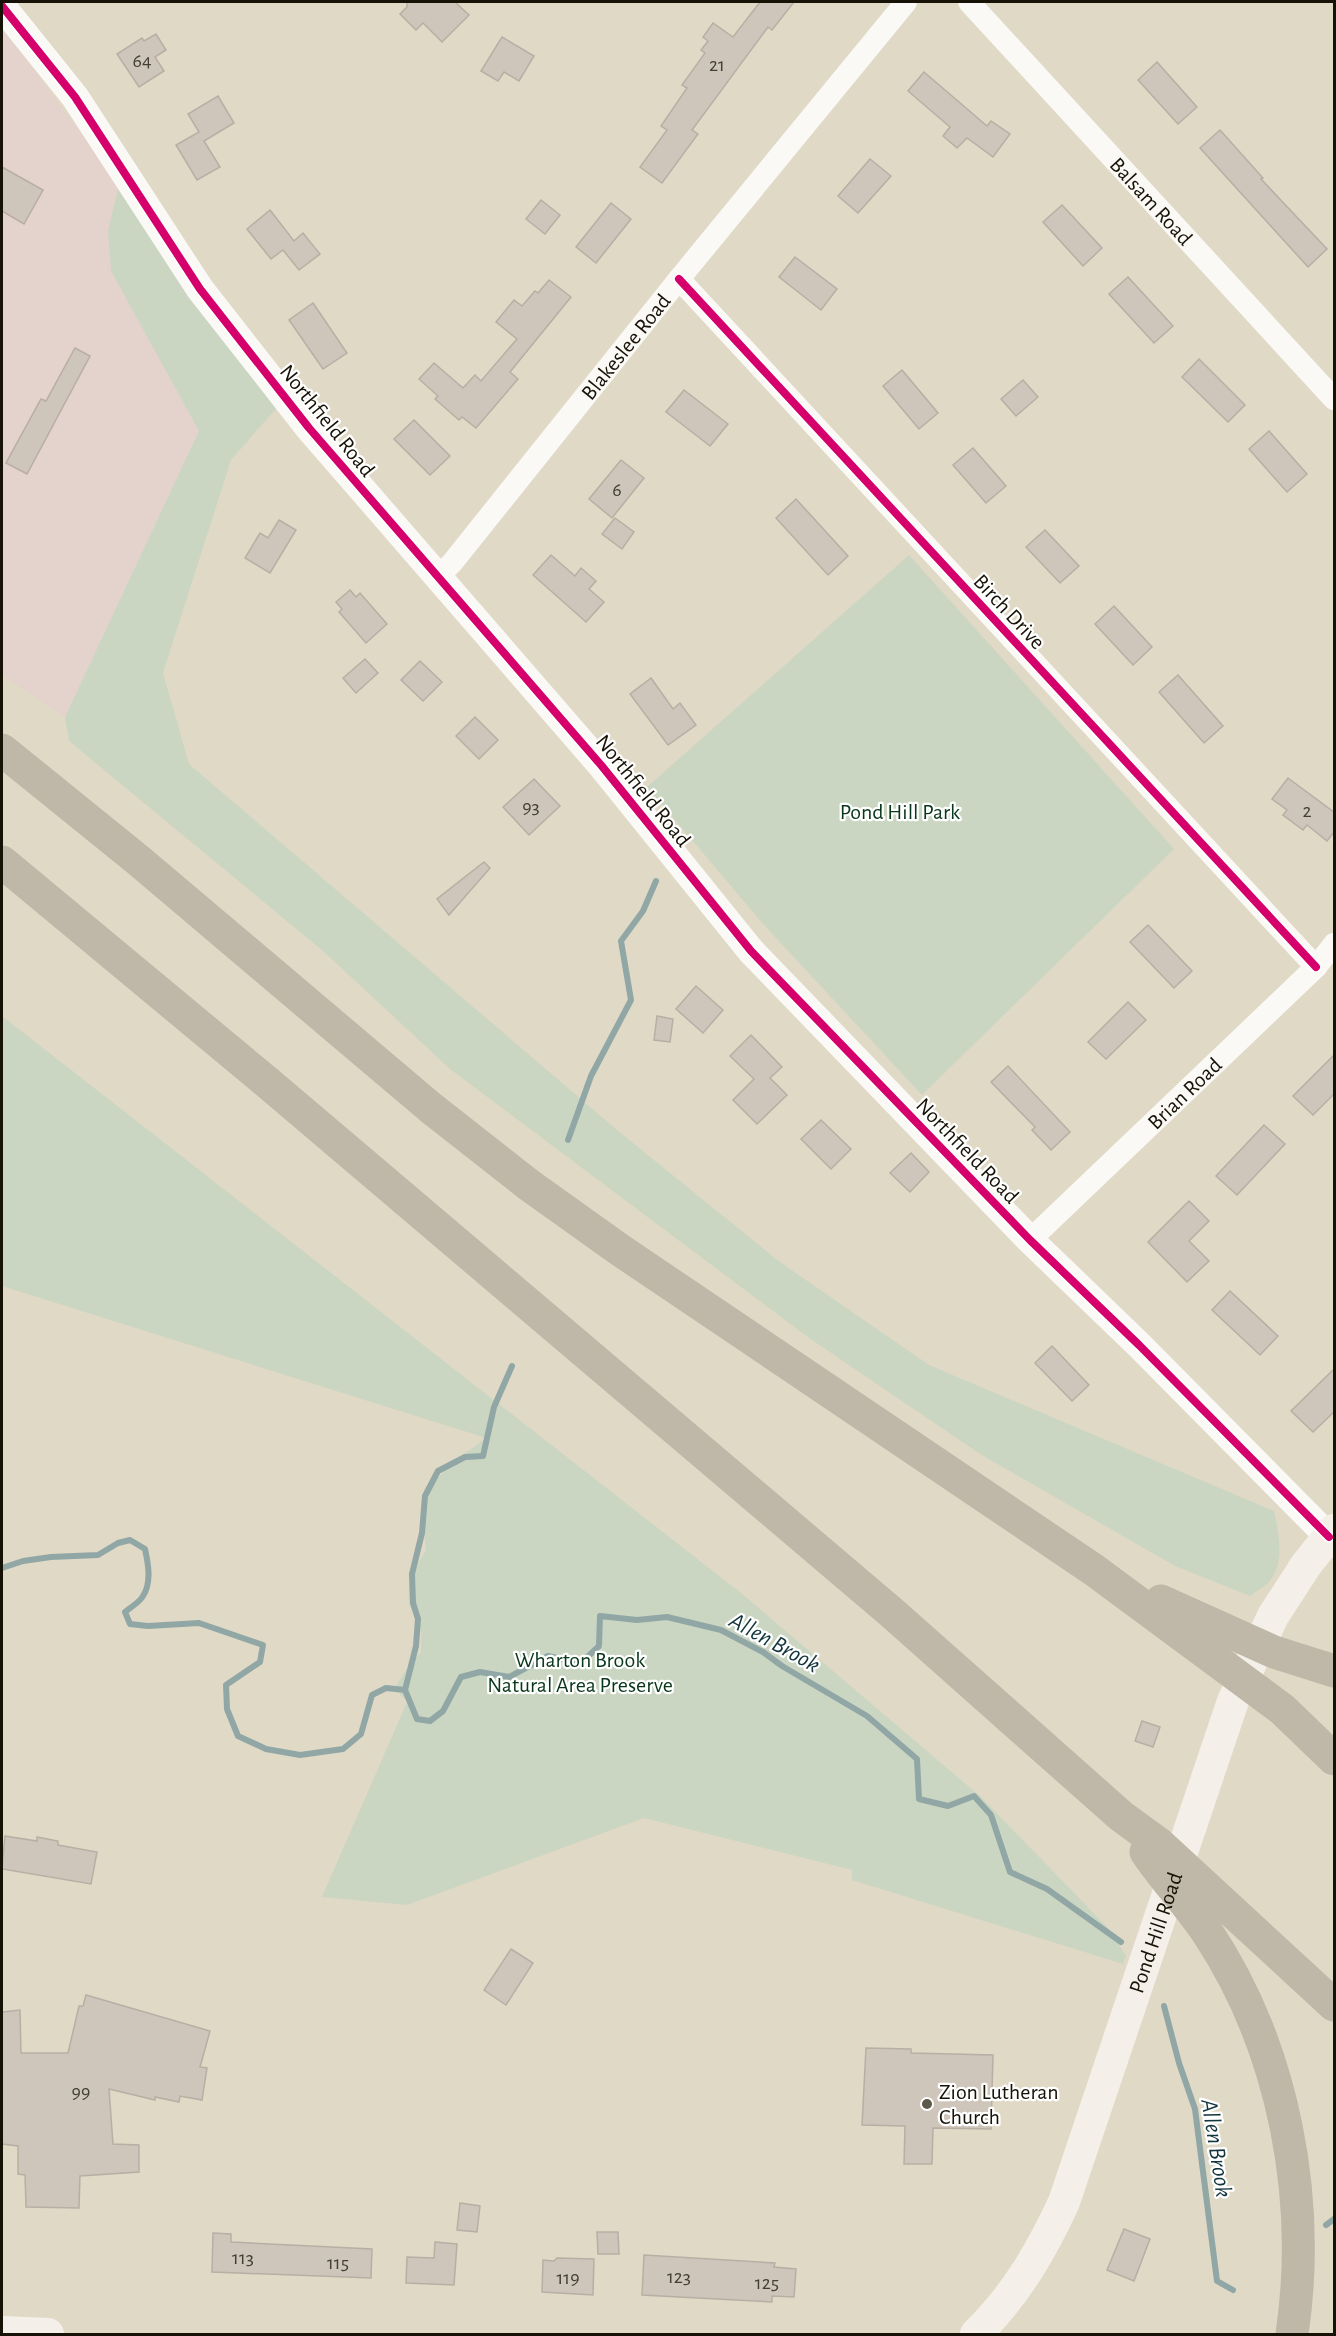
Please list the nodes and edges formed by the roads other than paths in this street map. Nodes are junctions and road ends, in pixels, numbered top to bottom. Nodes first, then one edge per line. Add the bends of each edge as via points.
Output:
1 (906, 2) edge
2 (969, 2) edge
3 (2, 6) edge
4 (679, 279) junction
5 (1335, 399) edge
6 (437, 577) junction
7 (2, 750) edge
8 (2, 862) edge
9 (1335, 944) edge
10 (1316, 967) junction
11 (1030, 1240) junction
12 (1332, 1533) edge
13 (1223, 1646) junction
14 (1335, 1671) edge
15 (1335, 1759) edge
16 (1192, 1892) junction
17 (1335, 2005) edge
18 (2, 2332) edge
19 (48, 2334) edge
20 (976, 2334) edge
21 (1292, 2334) edge

1 - 4 street, Blakeslee Road
2 - 5 street, Balsam Road
3 - 6 street, Northfield Road via 75,97 200,289 309,428
4 - 6 street, Blakeslee Road
4 - 10 street, Birch Drive
6 - 11 street, Northfield Road via 601,765 751,951
7 - 13 highway via 431,1108 529,1185 1095,1570
8 - 16 highway via 900,1620 1122,1816
9 - 10 street, Brian Road
10 - 11 street, Brian Road
11 - 12 street, Northfield Road
12 - 20 main road, Pond Hill Road via 1273,1616 1233,1701 1064,2202 1028,2271
13 - 14 highway via 1274,1652
13 - 15 highway via 1258,1690
16 - 17 highway
16 - 21 highway via 1242,1997 1285,2120 1299,2230
18 - 19 main road

